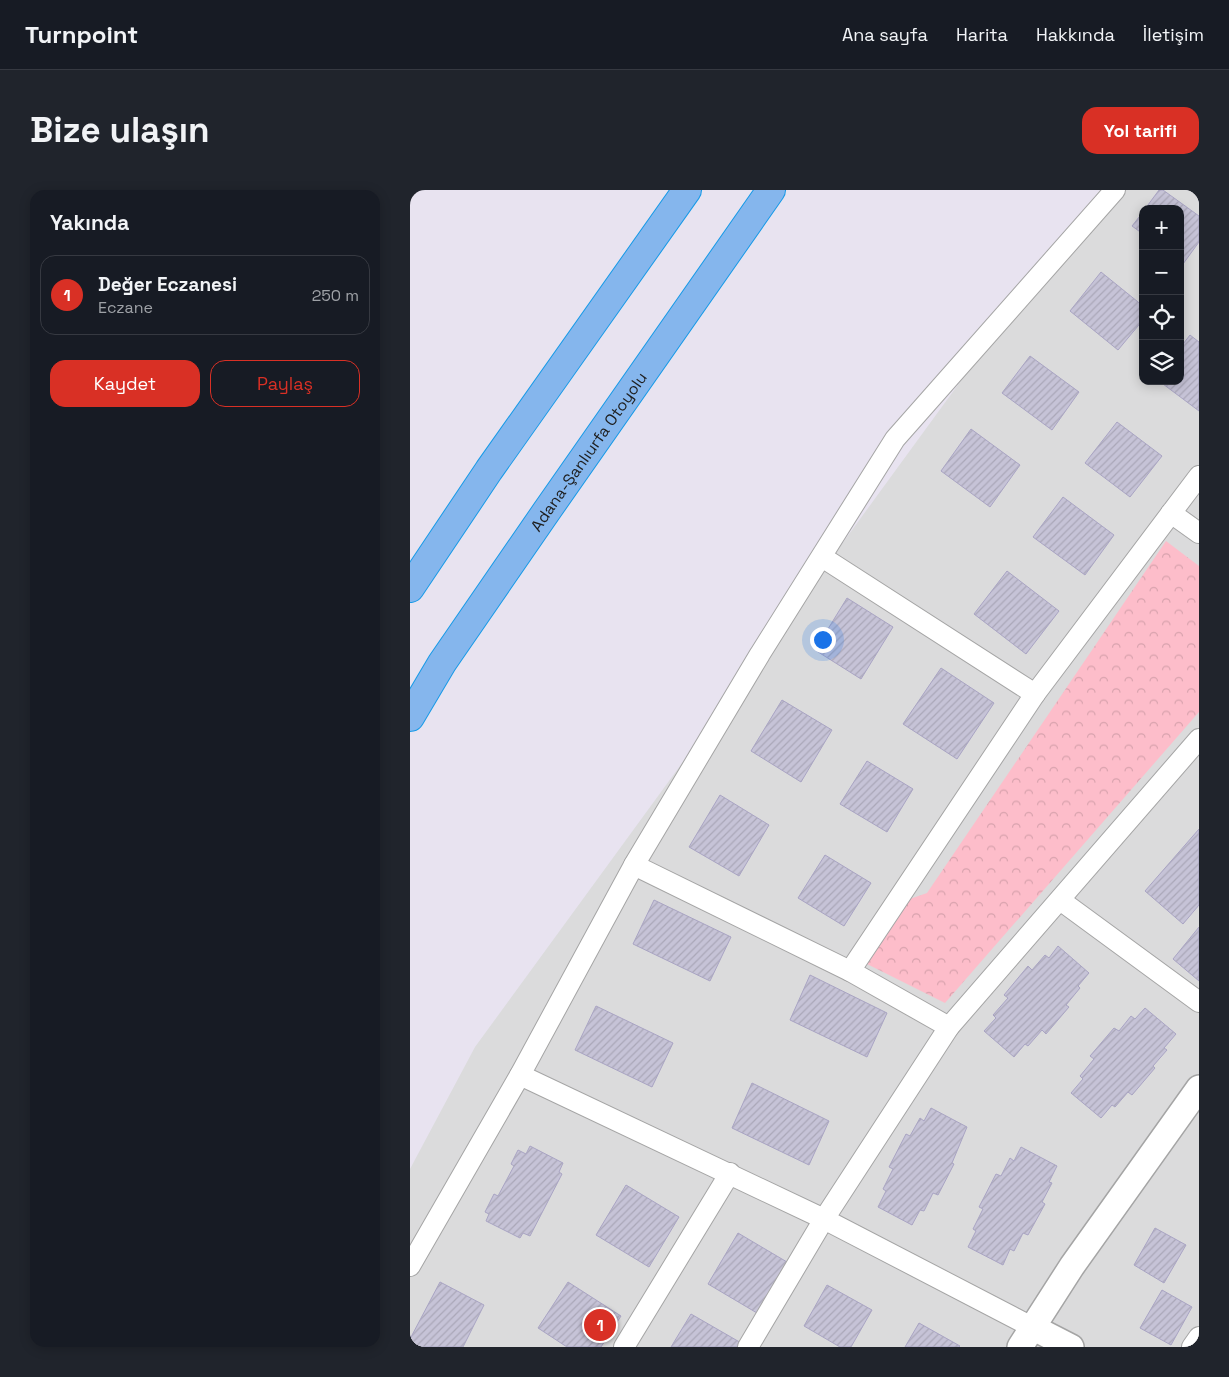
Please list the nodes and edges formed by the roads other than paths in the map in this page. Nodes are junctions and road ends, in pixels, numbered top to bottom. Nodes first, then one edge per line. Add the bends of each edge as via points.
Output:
1 (687, 190) edge
2 (771, 190) edge
3 (1115, 190) edge
4 (1199, 476) edge
5 (1171, 513) junction
6 (1199, 534) edge
7 (822, 557) junction
8 (410, 588) edge
9 (1035, 694) junction
10 (410, 717) edge
11 (1199, 739) edge
12 (634, 866) junction
13 (1060, 900) junction
14 (850, 971) junction
15 (1199, 1002) edge
16 (949, 1026) junction
17 (520, 1075) junction
18 (1199, 1088) edge
19 (730, 1173) junction
20 (824, 1219) junction
21 (410, 1266) edge
22 (1026, 1337) edge
23 (1199, 1337) edge
24 (624, 1347) edge
25 (748, 1347) edge
26 (1072, 1347) edge
27 (1192, 1347) edge

1 - 8 highway via 489,470
2 - 10 highway, Adana-Şanlıurfa Otoyolu via 442,663
3 - 7 street via 895,439
4 - 5 street
5 - 6 street
5 - 9 street
7 - 9 street
7 - 12 street via 760,654
9 - 14 street
11 - 13 street
12 - 14 street
12 - 17 street
13 - 15 street
13 - 16 street
14 - 16 street
16 - 20 street
17 - 19 street
17 - 21 street
18 - 22 street
19 - 20 street
19 - 24 street
20 - 22 street
20 - 25 street
22 - 26 street
23 - 27 street

